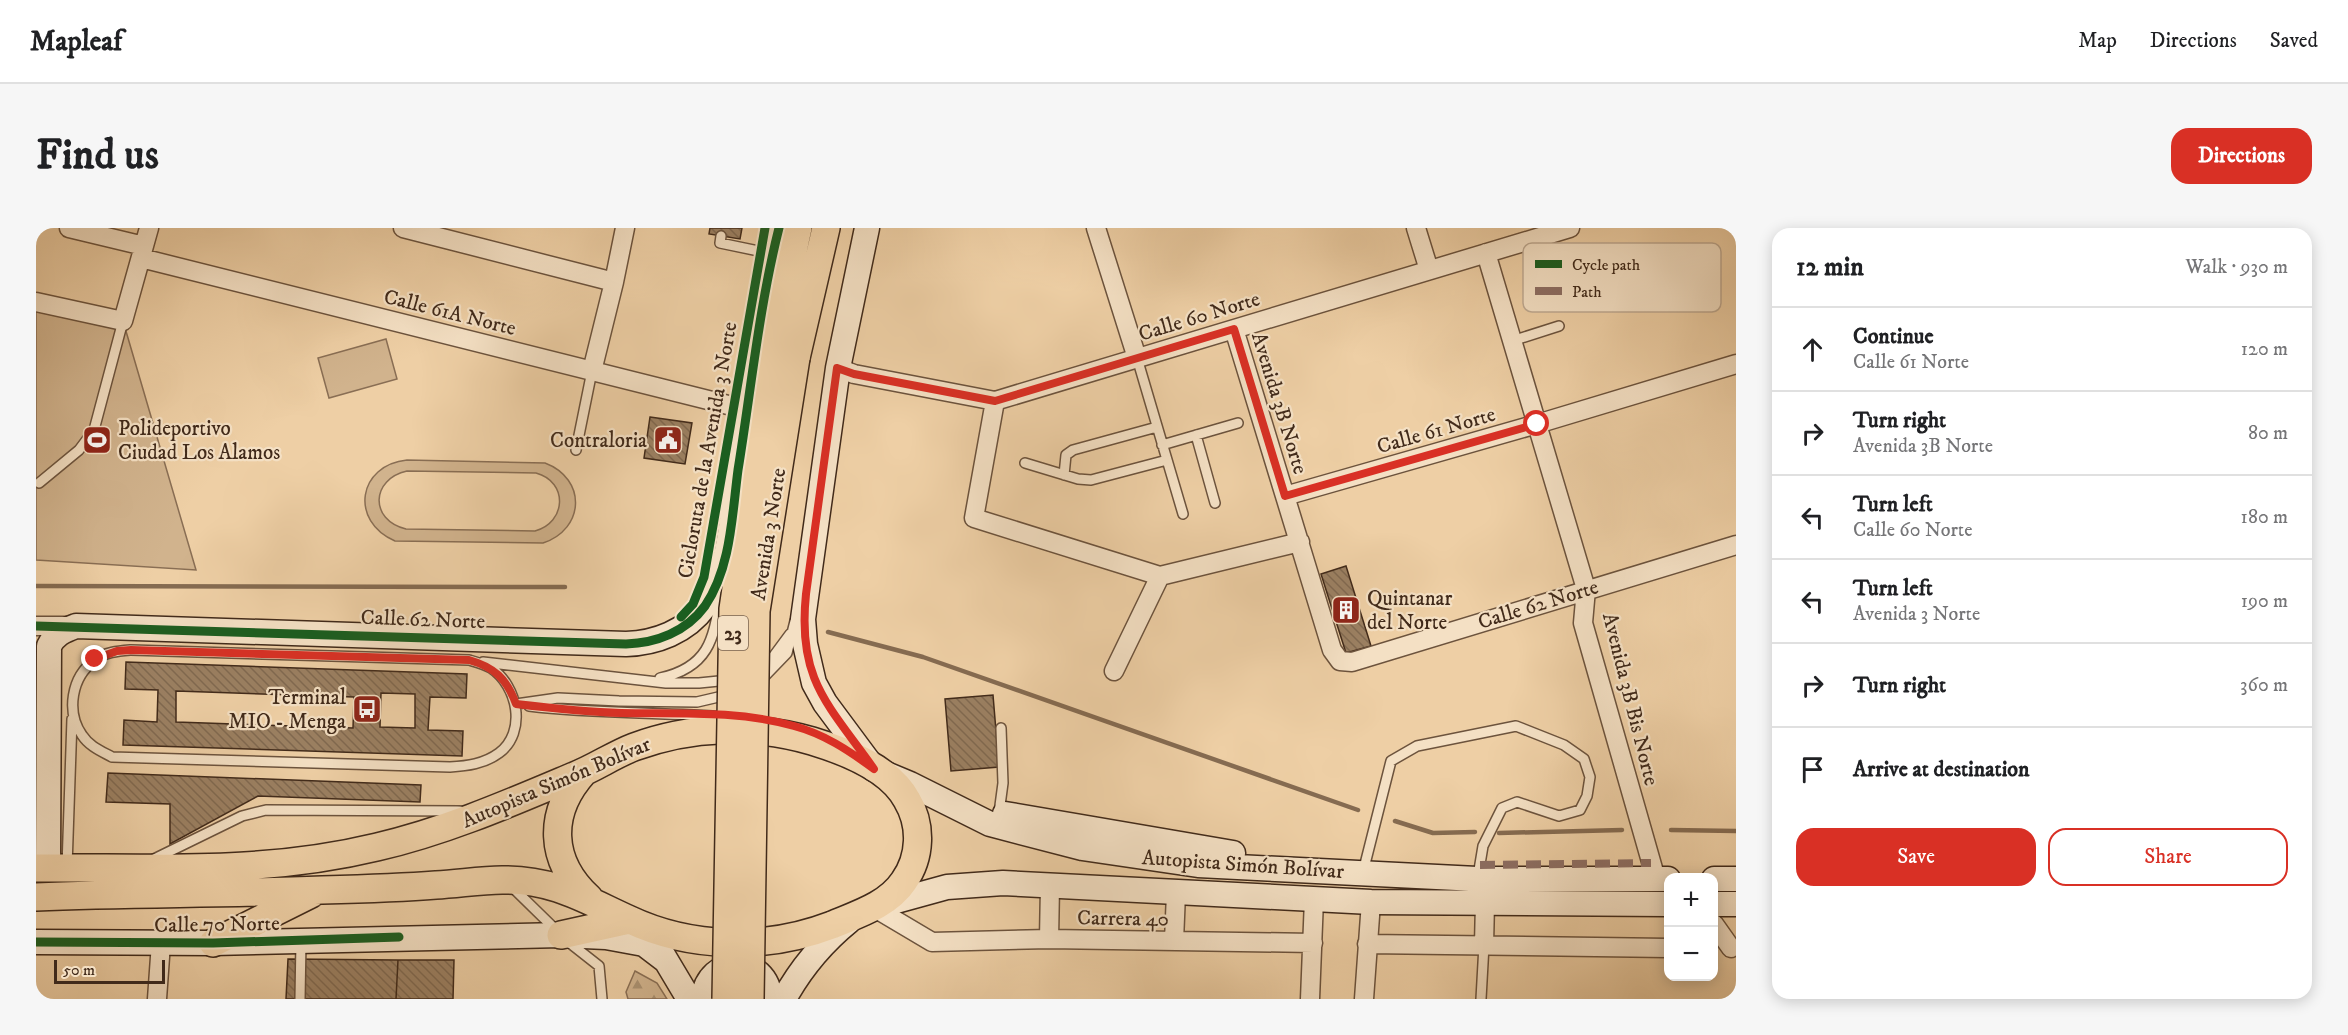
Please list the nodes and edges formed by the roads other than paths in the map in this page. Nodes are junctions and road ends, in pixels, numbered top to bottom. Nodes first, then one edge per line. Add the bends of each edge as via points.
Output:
1 (69, 228) edge
2 (149, 228) edge
3 (403, 228) edge
4 (625, 228) edge
5 (779, 228) edge
6 (798, 228) edge
7 (826, 228) edge
8 (856, 228) edge
9 (867, 228) edge
10 (1096, 228) edge
11 (1416, 228) edge
12 (1570, 228) edge
13 (721, 236) dead end
14 (142, 252) junction
15 (1486, 253) junction
16 (772, 254) junction
17 (1430, 270) junction
18 (615, 282) junction
19 (36, 302) edge
20 (123, 321) junction
21 (1559, 326) dead end
22 (1234, 329) junction
23 (1512, 341) junction
24 (783, 355) junction
25 (1137, 358) junction
26 (1736, 364) edge
27 (837, 368) junction
28 (592, 371) junction
29 (995, 401) junction
30 (748, 410) junction
31 (1238, 423) dead end
32 (1537, 424) junction
33 (1157, 426) junction
34 (1196, 435) junction
35 (1162, 445) junction
36 (576, 450) dead end
37 (1167, 460) junction
38 (1025, 463) dead end
39 (1064, 475) junction
40 (39, 483) dead end
41 (1285, 496) junction
42 (1215, 503) dead end
43 (1183, 514) dead end
44 (1300, 542) junction
45 (1736, 545) edge
46 (725, 558) junction
47 (1160, 576) junction
48 (1586, 589) junction
49 (36, 626) edge
50 (76, 626) junction
51 (793, 630) junction
52 (469, 660) junction
53 (1340, 661) joint
54 (1114, 671) dead end
55 (649, 681) junction
56 (516, 704) junction
57 (72, 708) junction
58 (763, 720) dead end
59 (794, 726) dead end
60 (1001, 728) dead end
61 (874, 769) junction
62 (584, 772) junction
63 (939, 799) junction
64 (489, 811) junction
65 (999, 813) junction
66 (130, 870) junction
67 (1364, 872) junction
68 (61, 878) edge
69 (1477, 879) junction
70 (1662, 879) edge
71 (1718, 879) edge
72 (1736, 879) edge
73 (505, 880) junction
74 (1050, 886) junction
75 (318, 890) junction
76 (1176, 893) junction
77 (36, 897) edge
78 (1314, 899) junction
79 (1371, 902) junction
80 (1485, 902) junction
81 (1664, 904) edge
82 (1718, 904) edge
83 (1736, 904) edge
84 (603, 906) junction
85 (866, 910) junction
86 (740, 916) junction
87 (638, 923) junction
88 (1715, 927) edge
89 (561, 935) junction
90 (1049, 939) junction
91 (301, 940) junction
92 (1174, 941) junction
93 (36, 942) edge
94 (160, 943) junction
95 (213, 943) junction
96 (1313, 943) junction
97 (1366, 944) junction
98 (1484, 945) junction
99 (1664, 948) edge
100 (1727, 948) edge
101 (666, 960) junction
102 (157, 999) edge
103 (300, 999) edge
104 (602, 999) edge
105 (689, 999) edge
106 (703, 999) edge
107 (726, 999) edge
108 (750, 999) edge
109 (770, 999) edge
110 (784, 999) edge
111 (1310, 999) edge
112 (1364, 999) edge
113 (1481, 999) edge

1 - 14 street, Calle 61A Norte
2 - 14 street
3 - 18 street
4 - 18 street
5 - 16 street, Avenida 3 Norte
6 - 24 main road, Avenida 3 Norte
7 - 24 main road, Avenida 3 Norte
8 - 51 lane via 828,368 809,543
9 - 27 street
10 - 25 street
11 - 17 street
12 - 15 street, Calle 60 Norte
13 - 16 lane via 720,243
14 - 20 street
14 - 28 street, Calle 61A Norte
15 - 17 street, Calle 60 Norte
15 - 23 street, Avenida 3B Bis Norte
16 - 30 street, Avenida 3 Norte
17 - 22 street, Calle 60 Norte
18 - 28 street
19 - 20 street
20 - 40 lane via 94,430 79,450
21 - 23 lane
22 - 25 street, Calle 60 Norte
22 - 41 street, Avenida 3B Norte
23 - 32 street, Avenida 3B Bis Norte
24 - 86 main road, Avenida 3 Norte / 23, bridge via 756,611
25 - 29 street, Calle 60 Norte
25 - 33 lane
26 - 32 street, Calle 61 Norte
27 - 29 street, Calle 60 Norte
27 - 61 street via 803,619 805,645 814,683 825,703
28 - 30 street, Calle 61A Norte
28 - 36 lane
29 - 47 street via 974,518
30 - 46 street, Avenida 3 Norte
31 - 34 lane
32 - 41 street, Calle 61 Norte
32 - 48 street, Avenida 3B Bis Norte
33 - 35 lane
33 - 39 lane via 1073,450 1066,455
34 - 35 lane
34 - 42 lane
35 - 37 lane
37 - 39 lane via 1105,478
37 - 43 lane
38 - 39 lane
41 - 44 street, Avenida 3B Norte
44 - 47 street
44 - 53 street, Avenida 3B Norte via 1332,650
45 - 48 street, Calle 62 Norte
46 - 50 street, Calle 62 Norte via 712,595 696,616 666,637 637,643
46 - 55 lane via 715,629 705,653 681,672
47 - 54 street
48 - 53 street, Calle 62 Norte via 1352,662
48 - 70 street, Avenida 3B Bis Norte via 1583,623
49 - 50 street
50 - 68 street via 59,633 49,646
51 - 55 lane via 773,657 732,679 699,683
51 - 56 lane via 787,653 765,678 750,688 715,699 697,702 558,698
52 - 55 lane
52 - 56 lane via 492,669 507,685
52 - 57 lane via 117,651 95,659 88,666 76,686
56 - 57 lane via 510,741 500,753 481,763 450,768 112,757 82,736
56 - 58 lane
57 - 68 lane
59 - 61 lane via 835,741
60 - 65 lane via 1003,783
61 - 62 main road, Autopista Simón Bolívar via 804,739 728,730 653,741
61 - 63 street, Autopista Simón Bolívar
61 - 85 main road via 902,792 914,814 918,838 909,874 893,894
62 - 64 main road, Autopista Simón Bolívar
62 - 84 main road via 565,798 558,844 568,874
63 - 65 street
63 - 67 street, Autopista Simón Bolívar via 990,824 1082,848 1198,865
64 - 66 main road, Autopista Simón Bolívar via 417,836 333,856 229,868
64 - 66 lane via 266,810 242,816
65 - 67 street
66 - 68 main road, Autopista Simón Bolívar
67 - 69 street, Autopista Simón Bolívar
67 - 69 lane via 1391,761 1417,746 1516,726 1564,745 1584,759 1590,777 1580,810 1558,816 1517,802 1502,808 1483,846
68 - 75 main road, Autopista Simón Bolívar
68 - 77 main road, Autopista Simón Bolívar
69 - 70 street, Autopista Simón Bolívar
71 - 72 street
73 - 75 main road, Autopista Simón Bolívar
73 - 84 main road, Autopista Simón Bolívar via 549,884
73 - 89 lane
74 - 76 street, Autopista Simón Bolívar
74 - 85 street, Autopista Simón Bolívar via 1003,883 947,887
74 - 90 street
75 - 95 main road
76 - 78 street, Autopista Simón Bolívar
76 - 92 street
78 - 79 street, Autopista Simón Bolívar
78 - 96 street
79 - 80 street, Autopista Simón Bolívar
79 - 97 street
80 - 81 street, Autopista Simón Bolívar
80 - 98 street
82 - 83 street
84 - 87 main road, Autopista Simón Bolívar
85 - 87 main road, Autopista Simón Bolívar via 808,933 754,942 711,942
85 - 90 street, Carrera 40 via 932,942
85 - 110 street via 816,951
86 - 107 main road, 23, bridge
86 - 108 main road, 23, bridge
87 - 89 main road
87 - 101 street
88 - 100 street
89 - 91 street, Calle 70 Norte
89 - 101 street, Calle 70 Norte via 644,944
89 - 104 lane via 599,966
90 - 92 street, Carrera 40
91 - 95 street, Calle 70 Norte
91 - 103 lane
92 - 96 street, Carrera 40
93 - 94 street, Calle 70 Norte
94 - 95 street, Calle 70 Norte
94 - 102 street
96 - 111 street
97 - 98 street
97 - 112 street
98 - 99 street
98 - 113 lane
101 - 105 street
106 - 109 street via 711,976 720,969 741,965 761,975

